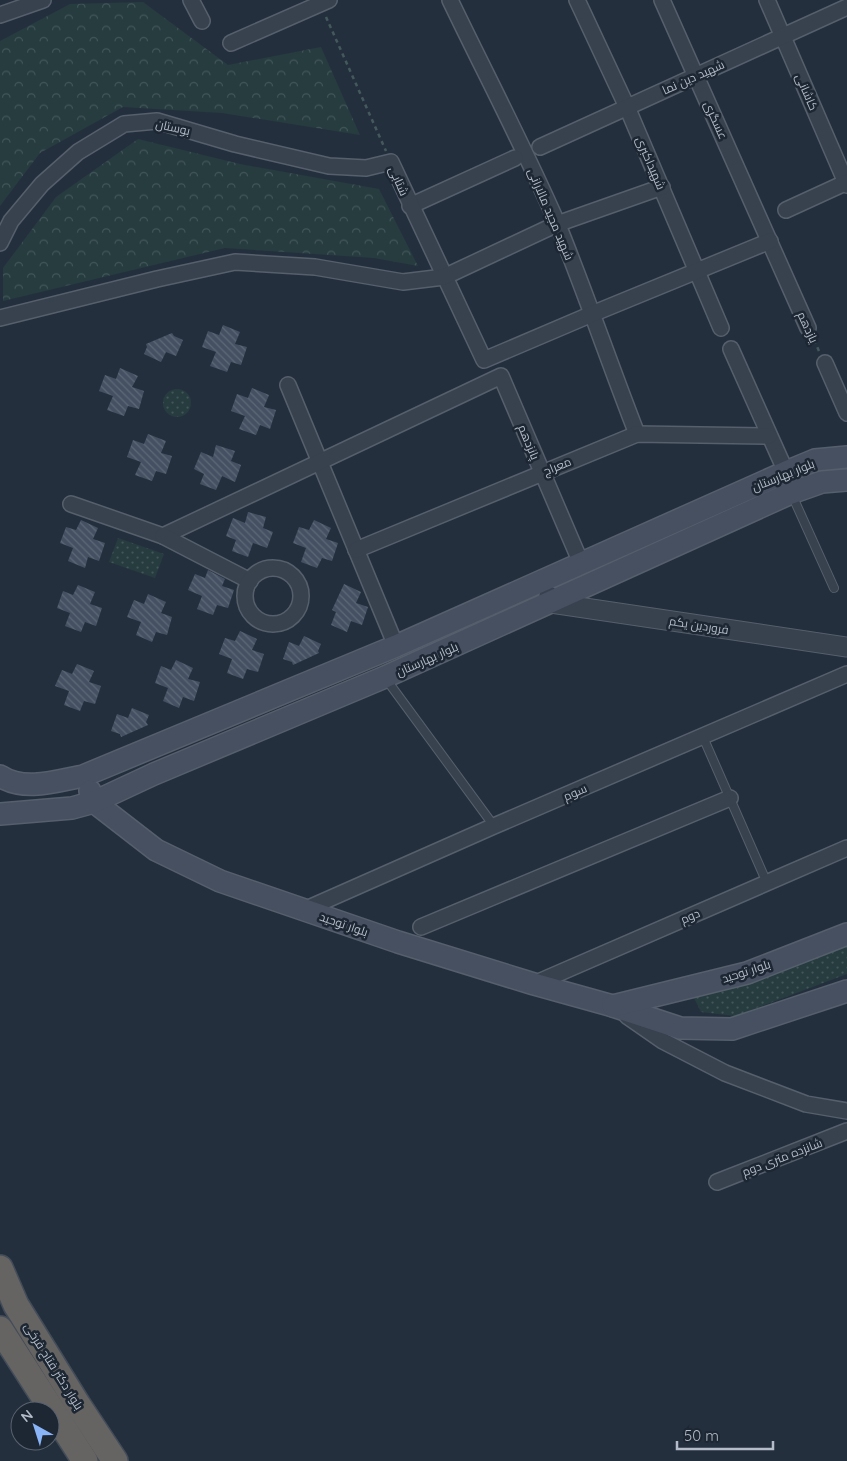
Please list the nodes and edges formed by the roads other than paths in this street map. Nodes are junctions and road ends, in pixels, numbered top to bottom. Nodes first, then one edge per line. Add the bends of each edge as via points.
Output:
1 (44, 0) edge
2 (191, 0) edge
3 (450, 0) edge
4 (577, 0) edge
5 (662, 0) edge
6 (767, 0) edge
7 (322, 1) edge
8 (847, 7) edge
9 (0, 14) edge
10 (202, 21) dead end
11 (783, 36) junction
12 (231, 43) dead end
13 (696, 76) junction
14 (627, 107) junction
15 (540, 147) dead end
16 (515, 158) dead end
17 (391, 162) joint
18 (847, 183) edge
19 (662, 187) junction
20 (410, 206) junction
21 (786, 210) dead end
22 (557, 224) junction
23 (770, 241) junction
24 (0, 243) edge
25 (696, 271) junction
26 (444, 277) junction
27 (592, 314) junction
28 (0, 318) edge
29 (721, 328) dead end
30 (808, 328) road end
31 (731, 349) dead end
32 (825, 363) road end
33 (288, 385) dead end
34 (847, 413) edge
35 (636, 434) junction
36 (769, 436) junction
37 (847, 458) edge
38 (320, 462) junction
39 (542, 472) junction
40 (786, 472) junction
41 (847, 480) edge
42 (791, 494) junction
43 (71, 504) dead end
44 (163, 536) junction
45 (356, 550) junction
46 (581, 563) junction
47 (544, 579) junction
48 (250, 581) dead end
49 (834, 588) dead end
50 (552, 603) junction
51 (396, 646) junction
52 (847, 647) edge
53 (847, 674) edge
54 (385, 678) junction
55 (704, 737) junction
56 (0, 776) edge
57 (83, 776) junction
58 (730, 798) junction
59 (94, 802) junction
60 (0, 814) edge
61 (494, 826) junction
62 (847, 848) edge
63 (767, 883) junction
64 (304, 910) junction
65 (421, 927) dead end
66 (847, 934) edge
67 (534, 984) junction
68 (847, 991) edge
69 (613, 1006) junction
70 (847, 1111) edge
71 (847, 1131) edge
72 (717, 1182) dead end
73 (0, 1268) edge
74 (0, 1329) edge
75 (85, 1461) edge
76 (115, 1461) edge

1 - 9 street
2 - 10 street
3 - 22 street, شهید مجید مالارانی
4 - 14 street, شهیداکبری
5 - 13 street, عسگری
6 - 11 street, کاشانی
7 - 12 street
8 - 11 street, شهید دین نما
11 - 13 street, شهید دین نما
11 - 18 street, کاشانی
13 - 14 street, شهید دین نما
13 - 23 street, عسگری
14 - 15 street, شهید دین نما
14 - 19 street, شهیداکبری
16 - 20 street
17 - 20 street, شتابی
17 - 24 street, بوستان via 366,168 329,166 235,144 157,121 124,124 78,152 42,184 11,221
18 - 21 street
19 - 22 street
19 - 25 street, شهیداکبری
20 - 26 street, شتابی
22 - 26 street
22 - 27 street, شهید مجید مالارانی
23 - 25 street
23 - 30 street, یازدهم
25 - 27 street
25 - 29 street, شهیداکبری
26 - 27 street, شتابی via 484,360
26 - 28 street via 403,282 315,267 235,262
27 - 35 street, شهید مجید مالارانی
31 - 36 street
32 - 34 street
33 - 38 street
35 - 36 street, معراج
35 - 39 street, معراج
36 - 40 street
37 - 40 main road, بلوار بهارستان via 815,460
38 - 39 street, پانزدهم via 501,376
38 - 44 street
38 - 45 street
39 - 45 street, معراج
39 - 46 street, پانزدهم
40 - 46 main road, بلوار بهارستان
41 - 42 main road, بلوار بهارستان via 822,482
42 - 49 lane
42 - 50 main road, بلوار بهارستان
43 - 44 street
44 - 48 street
45 - 51 street
46 - 47 main road, بلوار بهارستان
47 - 50 street
47 - 51 main road, بلوار بهارستان
50 - 52 street, فروردین یکم
50 - 54 main road, بلوار بهارستان
51 - 57 main road, بلوار بهارستان
53 - 55 street, سوم
54 - 59 main road, بلوار بهارستان
54 - 61 lane
55 - 58 lane
55 - 61 street, سوم
56 - 57 main road, بلوار بهارستان via 14,783 26,784
57 - 59 main road
58 - 63 lane
58 - 65 street
59 - 60 main road, بلوار بهارستان via 72,808
59 - 64 main road, بلوار توحید via 156,850 220,881
61 - 64 street, سوم
62 - 63 street, دوم
63 - 67 street, دوم
64 - 67 main road, بلوار توحید
66 - 69 main road, بلوار توحید via 747,973
67 - 69 main road, بلوار توحید
68 - 69 main road, بلوار توحید via 732,1029 680,1028
69 - 70 street via 663,1041 725,1073 806,1104
71 - 72 street, شانزده متری دوم
73 - 76 highway, بلوار دکتر فتاح فرخی via 16,1305
74 - 75 highway, بلوار دکتر فتاح فرخی

